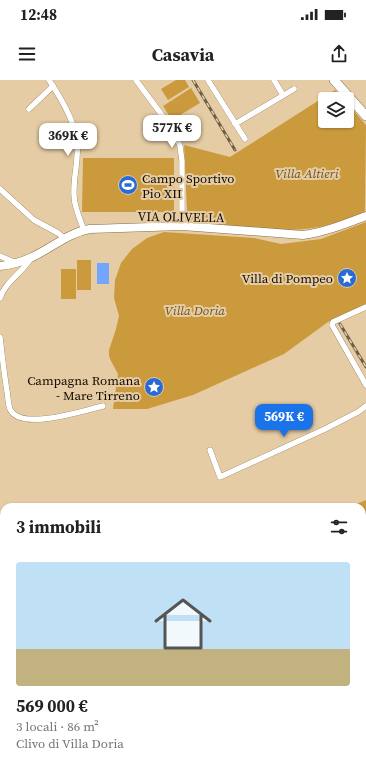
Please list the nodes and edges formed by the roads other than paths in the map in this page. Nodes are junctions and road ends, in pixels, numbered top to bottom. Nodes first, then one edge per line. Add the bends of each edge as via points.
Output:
1 (50, 80) edge
2 (136, 80) edge
3 (208, 80) edge
4 (274, 80) edge
5 (334, 80) edge
6 (54, 86) junction
7 (294, 89) dead end
8 (283, 95) junction
9 (29, 109) dead end
10 (366, 116) edge
11 (235, 124) junction
12 (245, 139) dead end
13 (0, 189) edge
14 (366, 216) edge
15 (182, 226) junction
16 (84, 230) junction
17 (64, 238) junction
18 (0, 256) edge
19 (31, 258) junction
20 (16, 263) junction
21 (0, 266) edge
22 (0, 298) edge
23 (366, 307) edge
24 (0, 337) edge
25 (366, 385) edge
26 (103, 406) dead end
27 (366, 406) edge
28 (210, 450) dead end

1 - 6 street
2 - 15 street via 173,130 180,146
3 - 11 street
4 - 8 street
5 - 10 main road
6 - 9 street
6 - 16 street via 76,137 74,198
7 - 8 street
8 - 11 street
11 - 12 street
13 - 17 street via 34,220
14 - 15 main road, VIA OLIVELLA via 333,229 303,235
15 - 16 main road, VIA OLIVELLA
16 - 17 main road, VIA OLIVELLA
17 - 19 main road, VIA OLIVELLA
18 - 20 street
19 - 20 main road, VIA OLIVELLA
19 - 22 street via 7,284
20 - 21 main road, VIA OLIVELLA
23 - 25 street via 333,322 332,327
24 - 26 street via 10,409 18,417 27,420 46,419
27 - 28 street via 325,429 220,477

